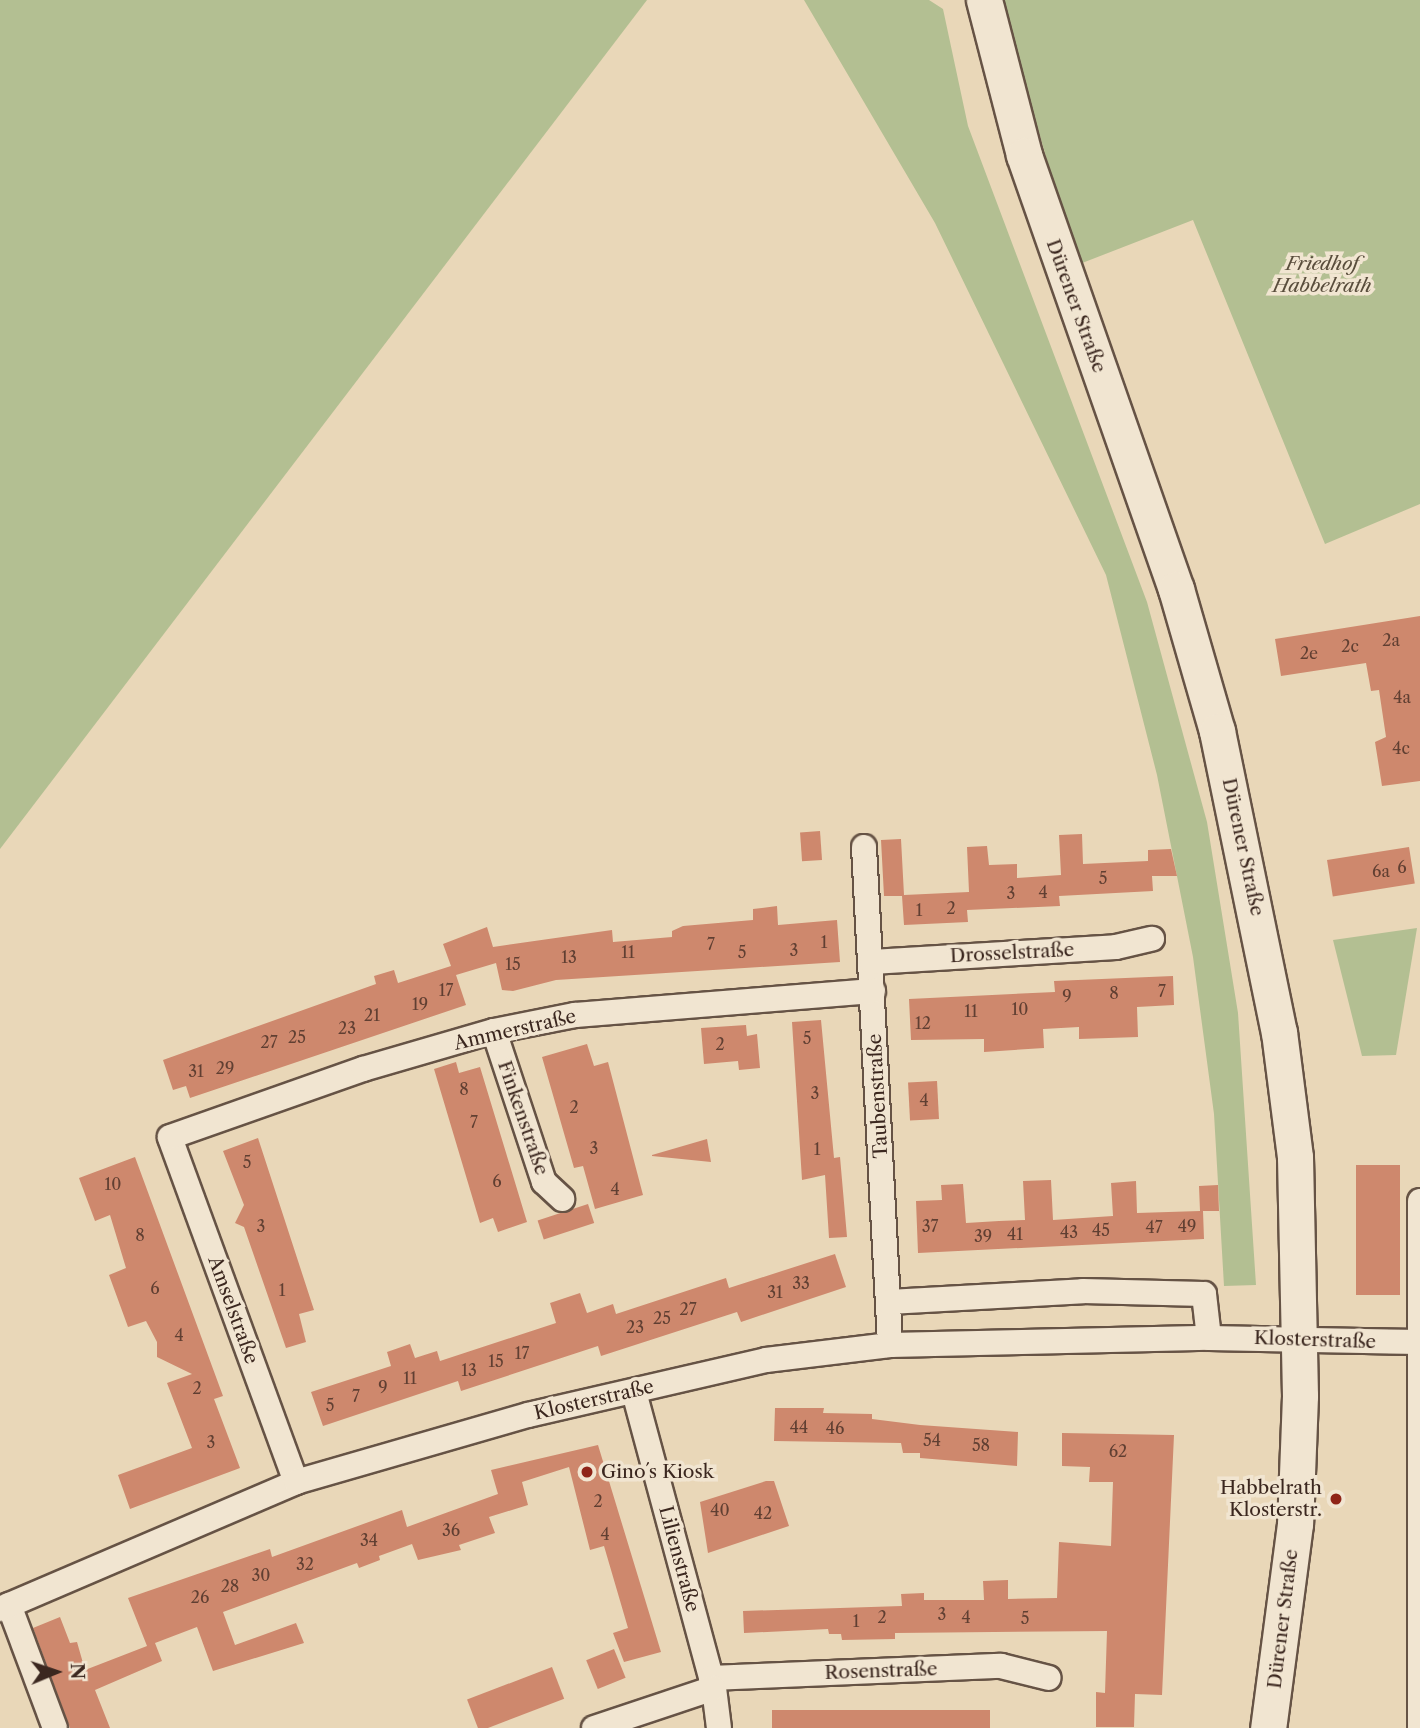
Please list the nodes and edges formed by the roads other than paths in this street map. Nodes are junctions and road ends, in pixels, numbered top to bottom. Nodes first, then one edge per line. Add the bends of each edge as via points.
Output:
1 (984, 0) edge
2 (864, 847) dead end
3 (1152, 939) dead end
4 (872, 961) junction
5 (873, 991) junction
6 (494, 1031) junction
7 (170, 1137) joint
8 (562, 1199) dead end
9 (1420, 1201) edge
10 (889, 1302) junction
11 (1209, 1338) junction
12 (1300, 1339) junction
13 (1419, 1342) edge
14 (890, 1345) junction
15 (634, 1392) junction
16 (296, 1482) junction
17 (5, 1607) edge
18 (1049, 1678) dead end
19 (712, 1683) junction
20 (55, 1728) edge
21 (594, 1728) edge
22 (719, 1728) edge
23 (1268, 1728) edge
24 (1420, 1728) edge

1 - 12 main road, Dürener Straße via 1024,155 1172,576 1217,731 1279,1032 1295,1157
2 - 4 street, Taubenstraße
3 - 4 street, Drosselstraße via 1116,947
4 - 5 street, Taubenstraße
5 - 6 street, Ammerstraße via 575,1015
5 - 10 street, Taubenstraße
6 - 7 street, Ammerstraße via 363,1069
6 - 8 street, Finkenstraße via 544,1182
7 - 16 street, Amselstraße
9 - 13 street
10 - 11 street via 1083,1291 1204,1294
10 - 14 street, Taubenstraße
11 - 12 street, Klosterstraße
11 - 14 street, Klosterstraße
12 - 13 street, Klosterstraße
12 - 23 main road, Dürener Straße via 1294,1524
13 - 24 street
14 - 15 street, Klosterstraße via 766,1360
15 - 16 street, Klosterstraße via 429,1441
15 - 19 street, Lilienstraße
16 - 17 street, Klosterstraße
17 - 20 street, Klosterstraße
18 - 19 street, Rosenstraße via 1001,1666
19 - 21 street, Rosenstraße
19 - 22 street, Lilienstraße

